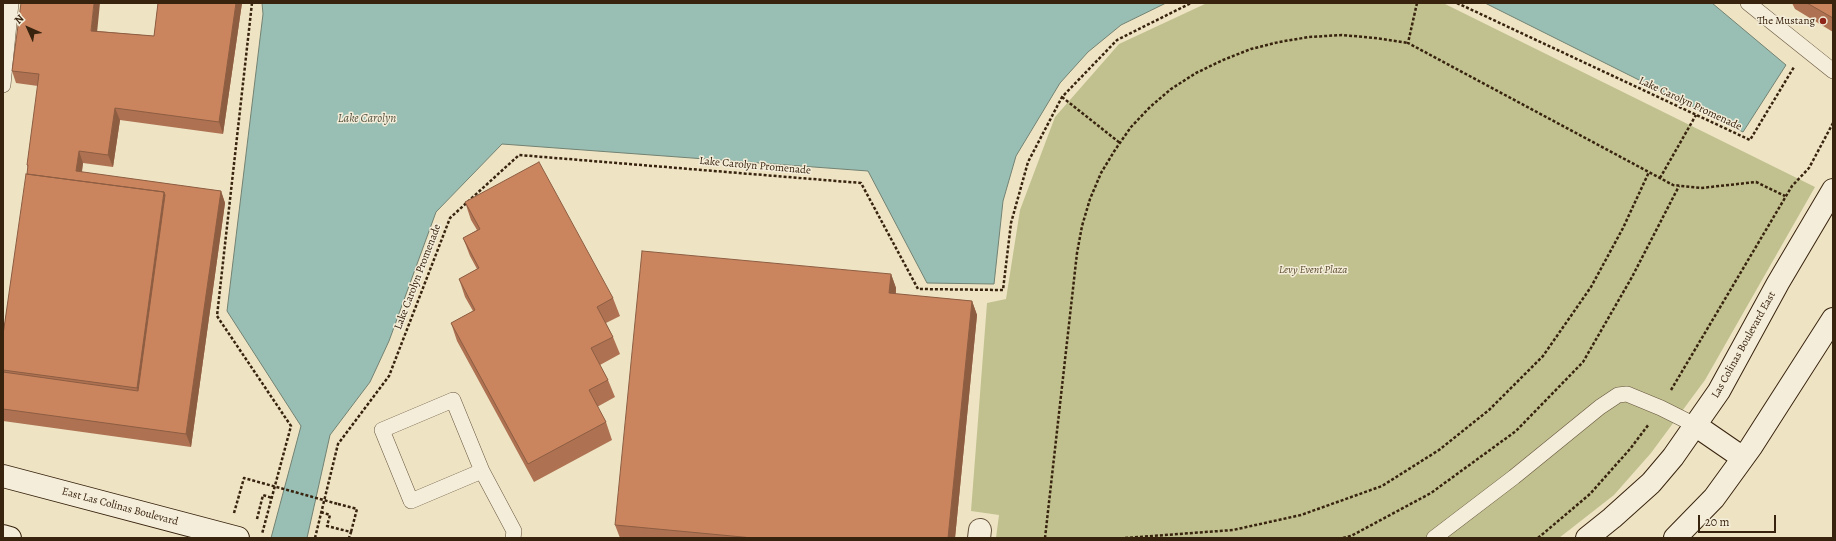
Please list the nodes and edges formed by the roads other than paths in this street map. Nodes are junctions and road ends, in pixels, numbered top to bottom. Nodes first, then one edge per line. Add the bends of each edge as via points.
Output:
1 (11, 3) edge
2 (1748, 3) edge
3 (1833, 71) edge
4 (3, 85) edge
5 (1833, 190) edge
6 (1833, 319) edge
7 (1695, 426) junction
8 (1743, 458) junction
9 (482, 471) junction
10 (3, 476) edge
11 (3, 536) edge
12 (10, 538) edge
13 (238, 538) edge
14 (513, 538) edge
15 (1434, 538) edge
16 (1587, 538) edge
17 (1675, 538) edge

1 - 4 lane
2 - 3 lane
5 - 7 main road, Las Colinas Boulevard East via 1719,391
6 - 8 main road
7 - 8 main road
7 - 15 lane via 1627,394 1618,395
7 - 16 main road, Las Colinas Boulevard East via 1651,483
8 - 17 main road via 1714,498
9 - 9 lane via 453,400 382,430 411,501
9 - 14 lane via 514,531
10 - 13 main road, East Las Colinas Boulevard
11 - 12 main road

